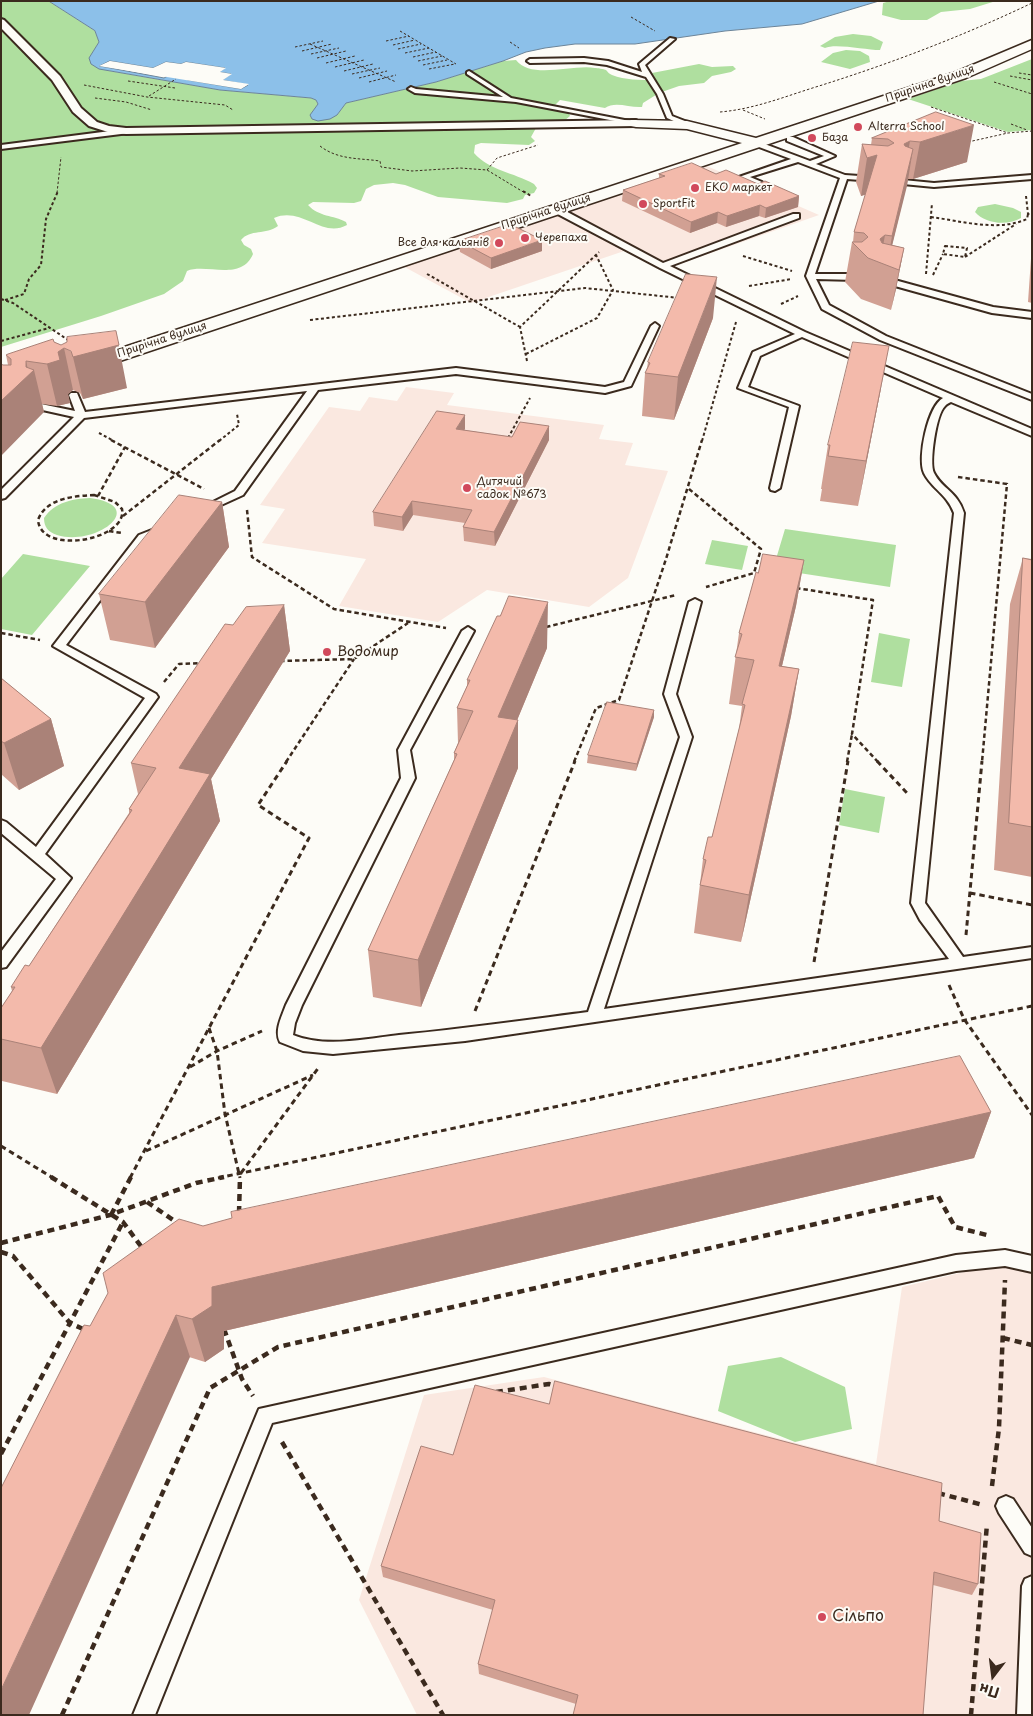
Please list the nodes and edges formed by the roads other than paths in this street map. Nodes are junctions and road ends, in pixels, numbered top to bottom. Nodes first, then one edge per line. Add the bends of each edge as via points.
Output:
1 (1, 22) edge
2 (672, 39) road end
3 (1032, 44) edge
4 (530, 61) dead end
5 (469, 73) road end
6 (649, 76) junction
7 (411, 89) road end
8 (516, 100) junction
9 (636, 123) junction
10 (687, 125) junction
11 (126, 131) junction
12 (790, 139) dead end
13 (754, 142) junction
14 (1, 147) edge
15 (796, 160) junction
16 (808, 164) junction
17 (844, 177) junction
18 (1032, 177) edge
19 (882, 180) edge
20 (903, 182) edge
21 (759, 184) edge
22 (556, 209) junction
23 (796, 216) dead end
24 (663, 266) junction
25 (810, 276) junction
26 (856, 277) edge
27 (879, 279) edge
28 (1032, 315) edge
29 (655, 326) dead end
30 (802, 334) junction
31 (68, 372) edge
32 (315, 387) junction
33 (74, 395) edge
34 (1032, 397) edge
35 (950, 399) junction
36 (41, 407) edge
37 (78, 418) junction
38 (1032, 433) edge
39 (776, 488) dead end
40 (1, 496) edge
41 (196, 513) edge
42 (170, 525) edge
43 (695, 602) dead end
44 (468, 632) road end
45 (1, 825) edge
46 (37, 856) junction
47 (1032, 952) edge
48 (962, 961) junction
49 (1, 963) edge
50 (594, 1017) junction
51 (1032, 1264) edge
52 (994, 1509) road end
53 (1032, 1546) edge
54 (1032, 1586) edge
55 (144, 1715) edge
56 (1028, 1715) edge

1 - 11 street via 56,78 77,110 93,124
2 - 6 lane via 641,65
3 - 13 street, Прирічна вулиця via 961,75
4 - 6 lane via 584,60
5 - 8 lane
6 - 10 lane via 668,117
7 - 8 lane
8 - 9 lane
9 - 10 street
9 - 11 street
10 - 13 street
11 - 14 lane
12 - 16 lane via 831,156
13 - 15 lane
13 - 22 street, Прирічна вулиця
15 - 16 lane
15 - 21 lane via 743,177
16 - 17 lane
17 - 19 lane
17 - 25 lane
18 - 20 lane via 934,185
22 - 24 lane
22 - 31 street, Прирічна вулиця
23 - 24 lane
24 - 30 lane
25 - 26 lane
25 - 34 lane via 825,307 883,338
27 - 28 lane via 992,310
29 - 32 lane via 628,384 622,387 605,390 456,371
30 - 35 lane
30 - 39 lane via 756,354 743,388 794,406
32 - 37 lane
32 - 41 lane via 239,493
33 - 37 lane
35 - 38 lane
35 - 48 lane via 936,412 926,462 928,472 956,500 959,513 918,902 925,916
36 - 37 lane
37 - 40 lane
42 - 46 lane via 144,537 60,646 152,697
43 - 50 lane via 670,694 686,737
44 - 50 lane via 404,750 408,778 294,1005 287,1023 286,1038 303,1045 333,1048 465,1035
45 - 46 lane
46 - 49 lane via 64,878
47 - 48 lane
48 - 50 lane
51 - 55 lane via 1006,1258 956,1263 266,1415
52 - 53 lane
54 - 56 lane

